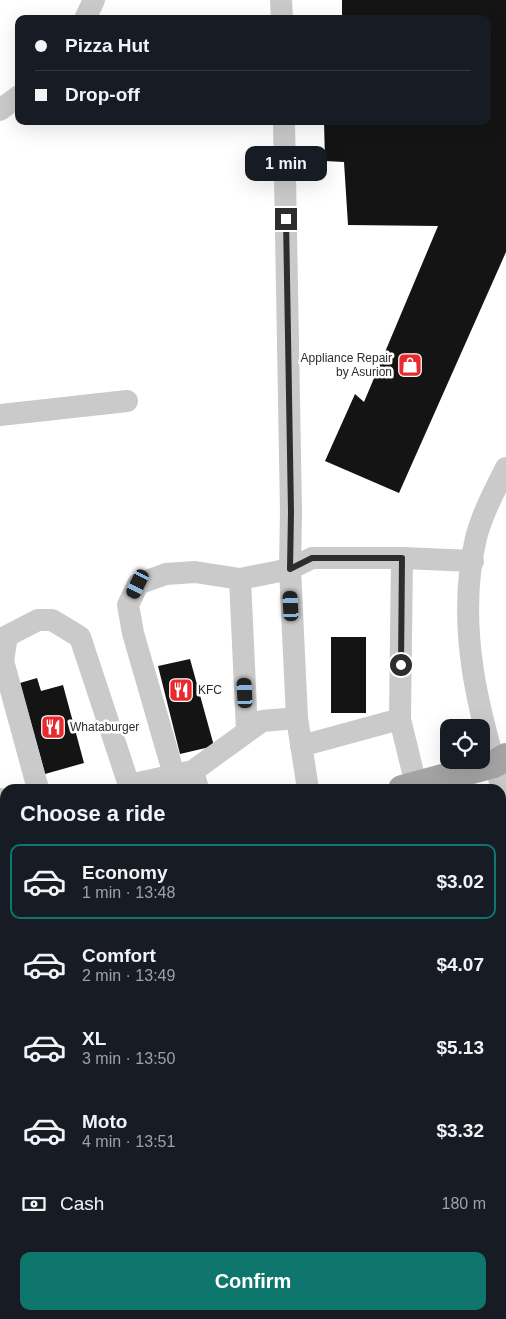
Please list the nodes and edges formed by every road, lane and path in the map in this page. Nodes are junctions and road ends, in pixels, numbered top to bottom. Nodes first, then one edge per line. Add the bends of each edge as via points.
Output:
1 (94, 0) edge
2 (281, 0) edge
3 (87, 15) edge
4 (282, 15) edge
5 (15, 99) edge
6 (0, 110) edge
7 (284, 125) edge
8 (127, 401) dead end
9 (0, 415) edge
10 (506, 468) edge
11 (402, 558) junction
12 (472, 561) junction
13 (290, 569) junction
14 (240, 579) junction
15 (296, 718) junction
16 (400, 719) junction
17 (247, 731) junction
18 (301, 746) junction
19 (502, 762) edge
20 (188, 778) edge
21 (37, 784) edge
22 (123, 784) edge
23 (150, 784) edge
24 (307, 784) edge
25 (409, 784) edge
26 (420, 784) edge
27 (504, 784) edge

1 - 3 street
2 - 4 street
5 - 6 street
7 - 13 street
8 - 9 street
10 - 12 street via 476,538
11 - 12 street
11 - 13 street via 312,558
11 - 16 street
12 - 19 street via 468,593 471,662 476,695
13 - 14 street
13 - 15 street
14 - 17 street
14 - 20 street via 195,572 166,574 138,584 128,605 133,633
15 - 17 street via 262,721
15 - 18 street
16 - 18 street
16 - 25 street
17 - 20 street
18 - 24 street
19 - 26 main road
19 - 27 street
20 - 23 street
21 - 22 street via 3,661 7,636 38,620 52,620 80,637

